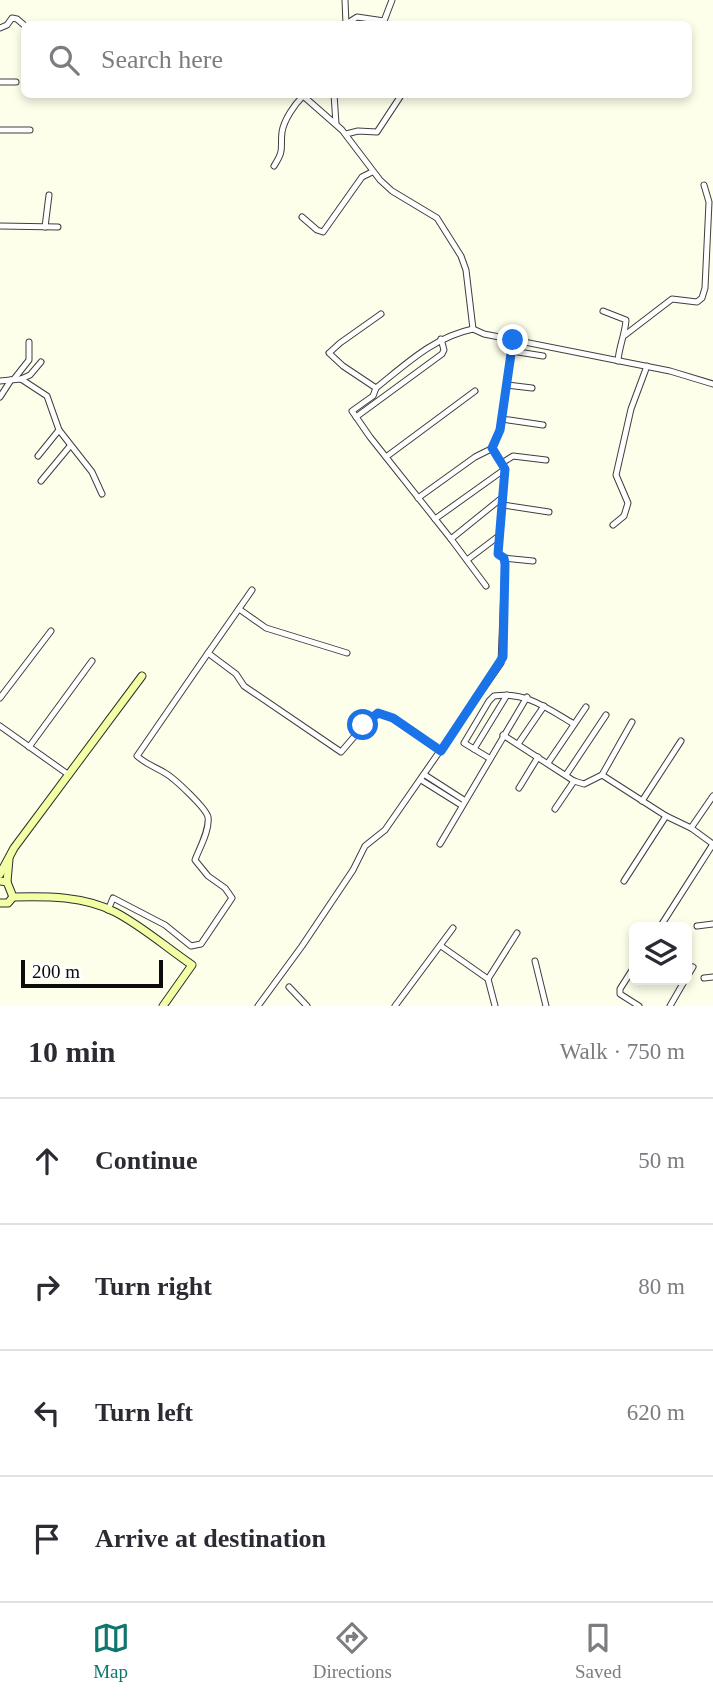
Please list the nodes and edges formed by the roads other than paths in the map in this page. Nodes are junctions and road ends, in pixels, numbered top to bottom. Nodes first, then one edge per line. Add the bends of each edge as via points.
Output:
1 (345, 0) edge
2 (392, 0) edge
3 (346, 21) edge
4 (351, 21) edge
5 (384, 21) edge
6 (384, 21) edge
7 (21, 22) edge
8 (0, 27) edge
9 (0, 82) edge
10 (16, 82) dead end
11 (300, 98) edge
12 (306, 98) edge
13 (334, 98) edge
14 (399, 98) edge
15 (336, 124) junction
16 (0, 130) edge
17 (30, 130) dead end
18 (346, 134) junction
19 (274, 166) dead end
20 (372, 172) junction
21 (705, 185) dead end
22 (48, 195) dead end
23 (302, 216) dead end
24 (0, 226) edge
25 (27, 226) junction
26 (45, 227) junction
27 (58, 227) dead end
28 (25, 235) dead end
29 (710, 239) edge
30 (603, 311) dead end
31 (381, 314) dead end
32 (473, 329) junction
33 (625, 335) junction
34 (441, 339) junction
35 (513, 340) junction
36 (29, 342) dead end
37 (512, 351) junction
38 (542, 356) dead end
39 (618, 361) junction
40 (41, 362) dead end
41 (647, 366) junction
42 (16, 379) junction
43 (0, 381) edge
44 (713, 384) edge
45 (507, 385) junction
46 (376, 388) junction
47 (532, 388) dead end
48 (475, 391) dead end
49 (0, 397) edge
50 (356, 417) junction
51 (502, 418) junction
52 (542, 425) dead end
53 (59, 430) junction
54 (70, 446) junction
55 (492, 448) junction
56 (37, 456) dead end
57 (386, 457) junction
58 (546, 460) dead end
59 (504, 466) junction
60 (41, 481) dead end
61 (102, 494) dead end
62 (503, 497) junction
63 (418, 498) junction
64 (503, 505) junction
65 (549, 512) dead end
66 (435, 519) junction
67 (613, 525) dead end
68 (500, 534) junction
69 (451, 539) junction
70 (504, 558) junction
71 (467, 560) junction
72 (533, 561) dead end
73 (486, 586) dead end
74 (252, 590) dead end
75 (239, 609) junction
76 (51, 631) dead end
77 (208, 653) junction
78 (347, 653) dead end
79 (92, 661) dead end
80 (142, 676) dead end
81 (507, 695) junction
82 (527, 697) junction
83 (0, 698) edge
84 (544, 706) junction
85 (586, 707) dead end
86 (606, 715) dead end
87 (632, 722) dead end
88 (575, 724) junction
89 (0, 726) edge
90 (503, 735) junction
91 (681, 741) dead end
92 (518, 744) junction
93 (29, 747) junction
94 (474, 749) junction
95 (441, 751) junction
96 (538, 757) junction
97 (489, 758) junction
98 (548, 764) junction
99 (69, 775) junction
100 (566, 775) junction
101 (601, 775) junction
102 (423, 778) junction
103 (574, 781) junction
104 (519, 788) dead end
105 (713, 796) edge
106 (642, 801) junction
107 (463, 802) junction
108 (555, 809) dead end
109 (666, 816) junction
110 (691, 828) junction
111 (440, 844) dead end
112 (713, 844) edge
113 (9, 858) junction
114 (0, 874) edge
115 (624, 881) dead end
116 (4, 882) edge
117 (13, 897) junction
118 (1, 905) edge
119 (108, 910) junction
120 (663, 922) edge
121 (713, 924) edge
122 (697, 926) dead end
123 (453, 928) dead end
124 (517, 933) dead end
125 (440, 946) junction
126 (535, 961) dead end
127 (629, 975) edge
128 (713, 977) edge
129 (704, 978) dead end
130 (488, 979) junction
131 (682, 985) edge
132 (289, 987) dead end
133 (163, 1006) edge
134 (258, 1006) edge
135 (307, 1006) edge
136 (395, 1006) edge
137 (495, 1006) edge
138 (546, 1006) edge
139 (639, 1006) edge
140 (670, 1006) edge

1 - 3 street
2 - 6 street
4 - 5 street via 357,17
7 - 8 street via 12,18
9 - 10 street
11 - 19 street via 284,127 284,145
12 - 15 street
13 - 15 street
14 - 18 street via 377,132
15 - 18 street
16 - 17 street
18 - 20 street
20 - 23 street via 362,177 323,232
20 - 32 street via 437,218 466,270
21 - 29 street
22 - 26 street
24 - 25 street
25 - 26 street
25 - 28 street
26 - 27 street
29 - 33 street via 702,298 697,302 672,299
30 - 33 street via 625,318
31 - 46 street via 330,351 343,366
32 - 34 street
32 - 35 street
33 - 39 street
34 - 46 street
34 - 50 street via 442,354
35 - 37 street
35 - 39 street
36 - 42 street via 29,360
37 - 38 street
37 - 45 street
39 - 41 street
40 - 42 street via 30,376
41 - 44 street
41 - 67 street via 616,475 628,503 624,516
42 - 43 street
42 - 49 street
42 - 53 street via 47,396
45 - 47 street
45 - 51 street
46 - 50 street via 373,396 352,411
48 - 57 street
50 - 57 street
51 - 52 street
51 - 55 street
53 - 54 street
53 - 56 street
54 - 60 street
54 - 61 street via 92,472
55 - 59 street
55 - 63 street
57 - 63 street
58 - 59 street via 513,456
59 - 62 street
59 - 66 street
62 - 64 street
62 - 69 street
63 - 66 street
64 - 65 street
64 - 68 street
66 - 69 street
68 - 70 street via 498,554
68 - 71 street
69 - 71 street
70 - 72 street
70 - 95 street via 503,657
71 - 73 street
74 - 75 street
75 - 77 street
75 - 78 street via 266,628
76 - 83 street
77 - 95 street via 244,686 341,752 378,713
77 - 119 street via 137,756 165,773 202,807 208,817 195,860 232,898 201,944 191,946 165,925 113,898
79 - 93 street
80 - 99 street
81 - 82 street
81 - 94 street
81 - 94 street via 494,696 476,721 464,743
82 - 84 street
82 - 90 street
84 - 88 street
84 - 92 street
85 - 88 street
86 - 100 street
87 - 101 street
88 - 98 street
89 - 93 street
90 - 92 street
90 - 97 street
91 - 106 street
92 - 96 street
93 - 99 street
94 - 97 street
95 - 102 street
96 - 98 street
96 - 104 street
97 - 107 street
98 - 100 street
99 - 113 street
100 - 103 street
101 - 103 street via 584,784
101 - 106 street
102 - 107 street
102 - 134 street via 385,830 365,846
103 - 108 street
105 - 110 street
106 - 109 street
107 - 111 street
109 - 110 street
109 - 115 street
110 - 112 street
112 - 120 street
113 - 114 street
113 - 116 street
116 - 117 street
117 - 118 street
117 - 119 street via 51,895
119 - 133 street via 192,965
121 - 122 street
123 - 125 street
124 - 130 street
125 - 130 street
125 - 136 street
126 - 138 street
127 - 139 street via 620,993
128 - 129 street
130 - 137 street
131 - 140 street
132 - 135 street

